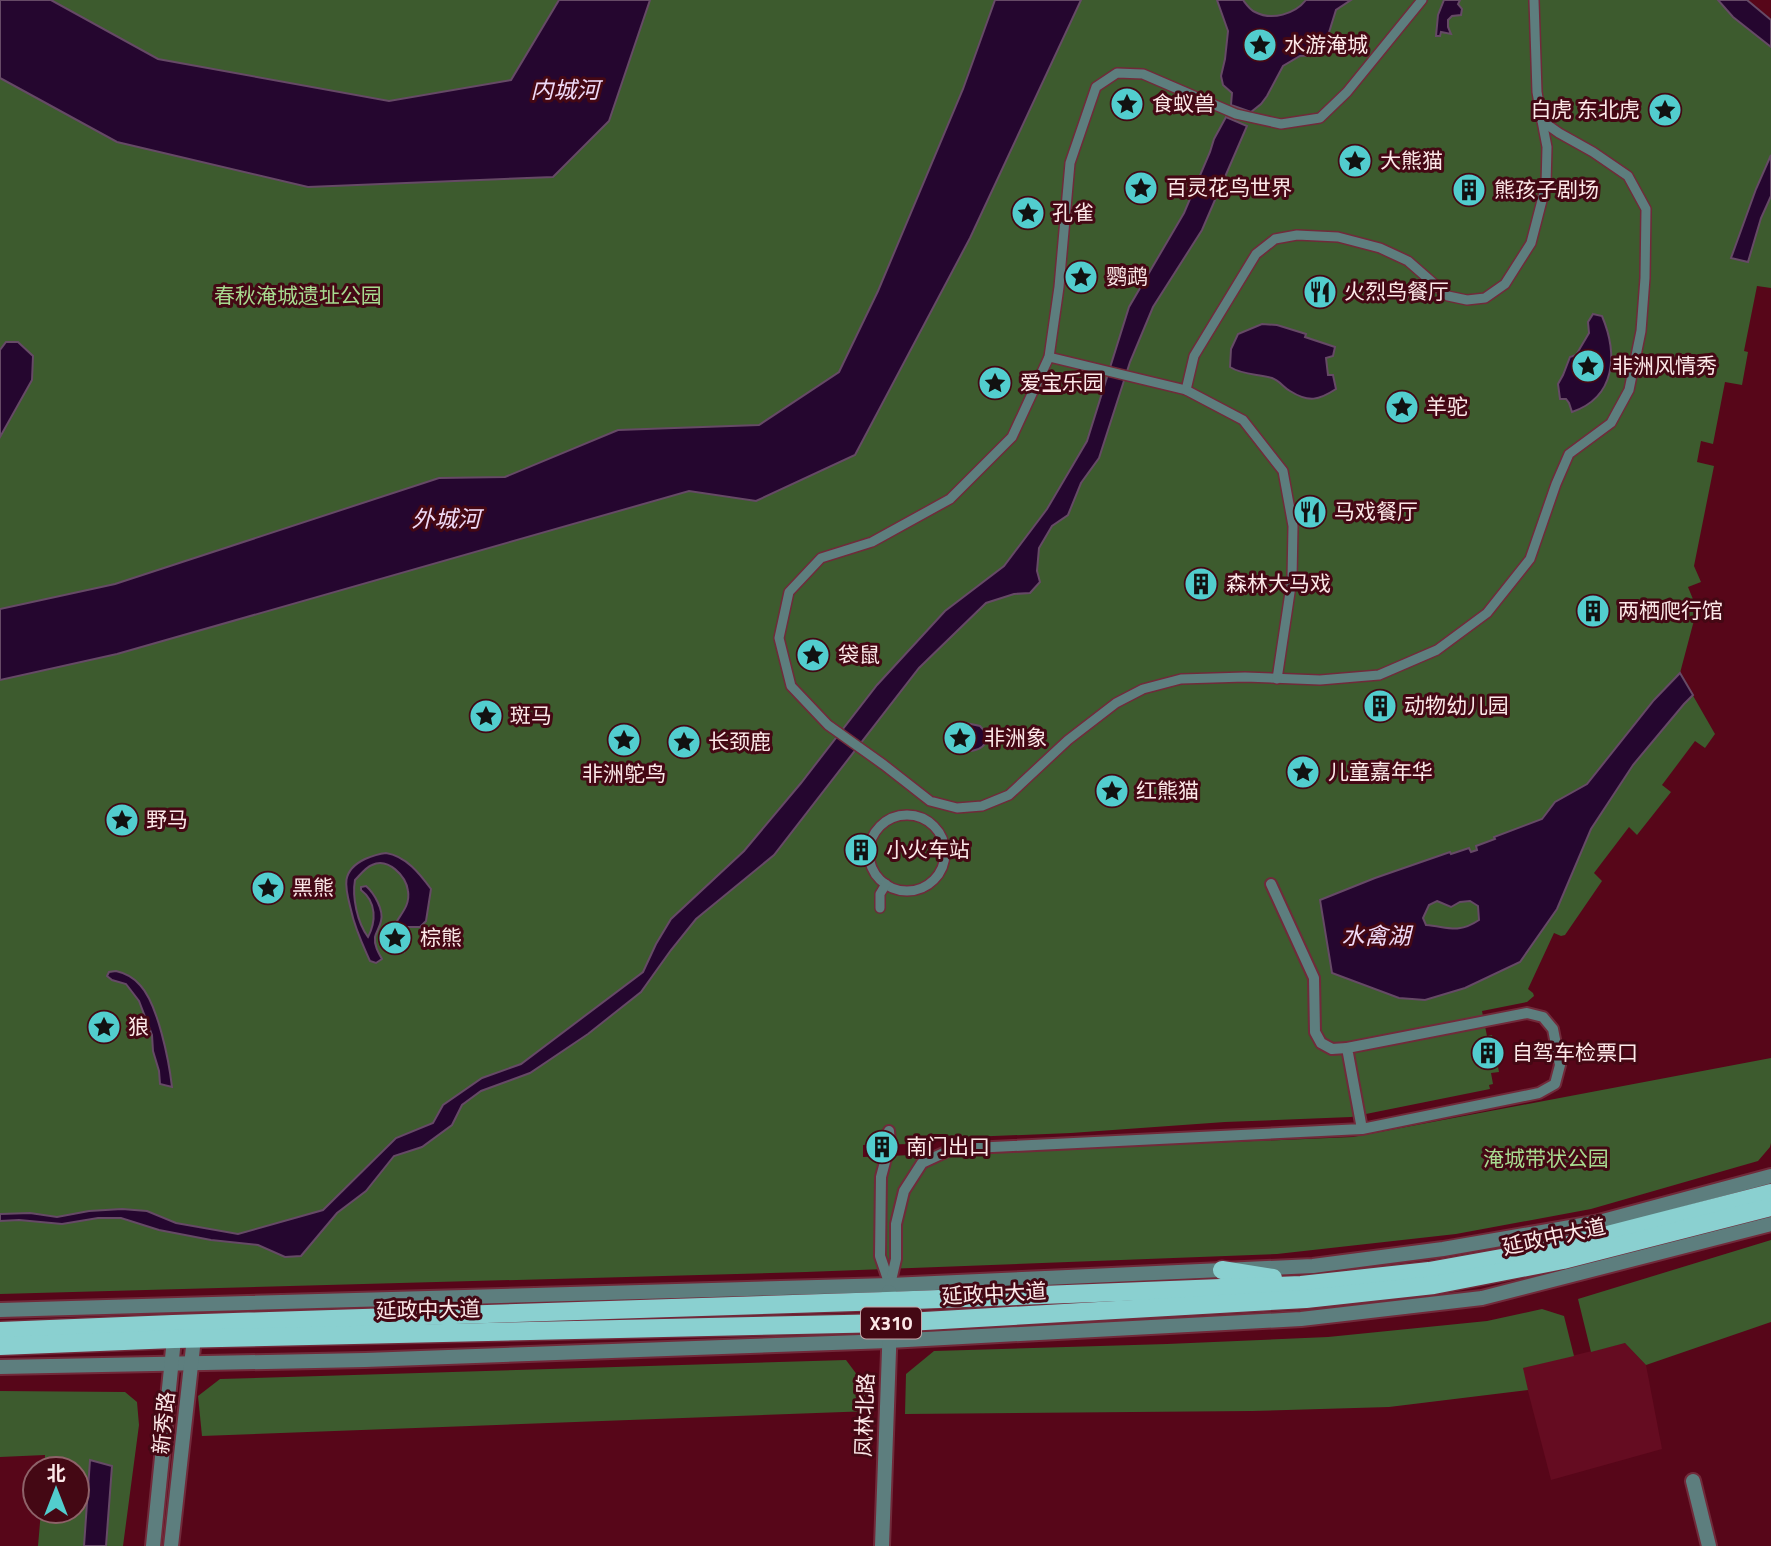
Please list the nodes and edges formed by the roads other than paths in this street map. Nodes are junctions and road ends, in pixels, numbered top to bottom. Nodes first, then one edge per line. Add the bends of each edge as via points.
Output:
1 (1423, 0) edge
2 (1534, 0) edge
3 (1542, 121) junction
4 (1049, 357) junction
5 (1186, 390) junction
6 (1277, 679) junction
7 (930, 801) junction
8 (922, 819) junction
9 (886, 884) junction
10 (1271, 884) dead end
11 (880, 908) dead end
12 (1347, 1048) junction
13 (1362, 1129) junction
14 (888, 1131) dead end
15 (1771, 1176) edge
16 (1771, 1193) edge
17 (1771, 1208) edge
18 (1771, 1224) edge
19 (1222, 1270) junction
20 (1307, 1284) junction
21 (889, 1293) junction
22 (178, 1305) junction
23 (198, 1305) junction
24 (0, 1310) edge
25 (0, 1331) edge
26 (174, 1331) junction
27 (194, 1331) junction
28 (889, 1332) junction
29 (0, 1346) edge
30 (192, 1363) junction
31 (172, 1364) junction
32 (0, 1367) edge
33 (1693, 1481) dead end
34 (153, 1546) edge
35 (171, 1546) edge
36 (882, 1546) edge
37 (1709, 1546) edge

1 - 4 street via 1320,118 1281,124 1236,114 1143,74 1117,74 1096,87 1070,163
2 - 3 street
3 - 5 street via 1547,147 1545,185 1531,243 1505,284 1485,298 1467,300 1448,296 1408,261 1380,248 1338,237 1275,239 1256,254 1194,356
3 - 6 street via 1628,176 1646,209 1641,331 1629,390 1611,423 1569,454 1530,559 1487,613 1437,650 1379,675
4 - 5 street
4 - 7 street via 1012,437 950,499 872,542 821,558 789,592 779,638 791,686 828,725
5 - 6 street via 1243,420 1283,471 1293,526 1292,579
6 - 7 street via 1181,679 1143,690 1116,703 1068,740 1009,794 982,806 957,808
7 - 8 street
8 - 9 street via 903,815 891,819 873,836 870,861
8 - 9 street via 943,841 943,865 937,876 905,891
9 - 11 street
10 - 12 street via 1314,978 1315,1032 1321,1043 1332,1049
12 - 13 street
12 - 13 street via 1527,1013 1544,1017 1553,1029 1560,1065 1555,1084 1539,1093
13 - 21 street via 952,1149 922,1163 904,1191
14 - 21 street via 890,1143 881,1177 880,1256
15 - 19 street via 1598,1222 1443,1249 1313,1266
16 - 20 main road, 延政中大道 / X310 via 1558,1248 1429,1271
17 - 28 main road, 延政中大道 / X310 via 1563,1260 1434,1285 1306,1300
18 - 28 street via 1482,1298 1301,1319
19 - 20 main road
19 - 21 street
20 - 21 main road, 延政中大道 / X310
21 - 23 street
21 - 27 main road, 延政中大道 / X310
21 - 28 street, 凤林北路
22 - 23 street
22 - 24 street
22 - 26 street, 新秀路
23 - 27 street, 新秀路
25 - 26 main road, 延政中大道 / X310
26 - 27 main road, 延政中大道 / X310
26 - 29 main road, 延政中大道 / X310
26 - 31 street, 新秀路
27 - 28 main road, 延政中大道 / X310
27 - 30 street, 新秀路
28 - 30 street via 379,1360
28 - 36 street, 凤林北路
30 - 31 street
30 - 35 street, 新秀路
31 - 32 street
31 - 34 street, 新秀路
33 - 37 street

